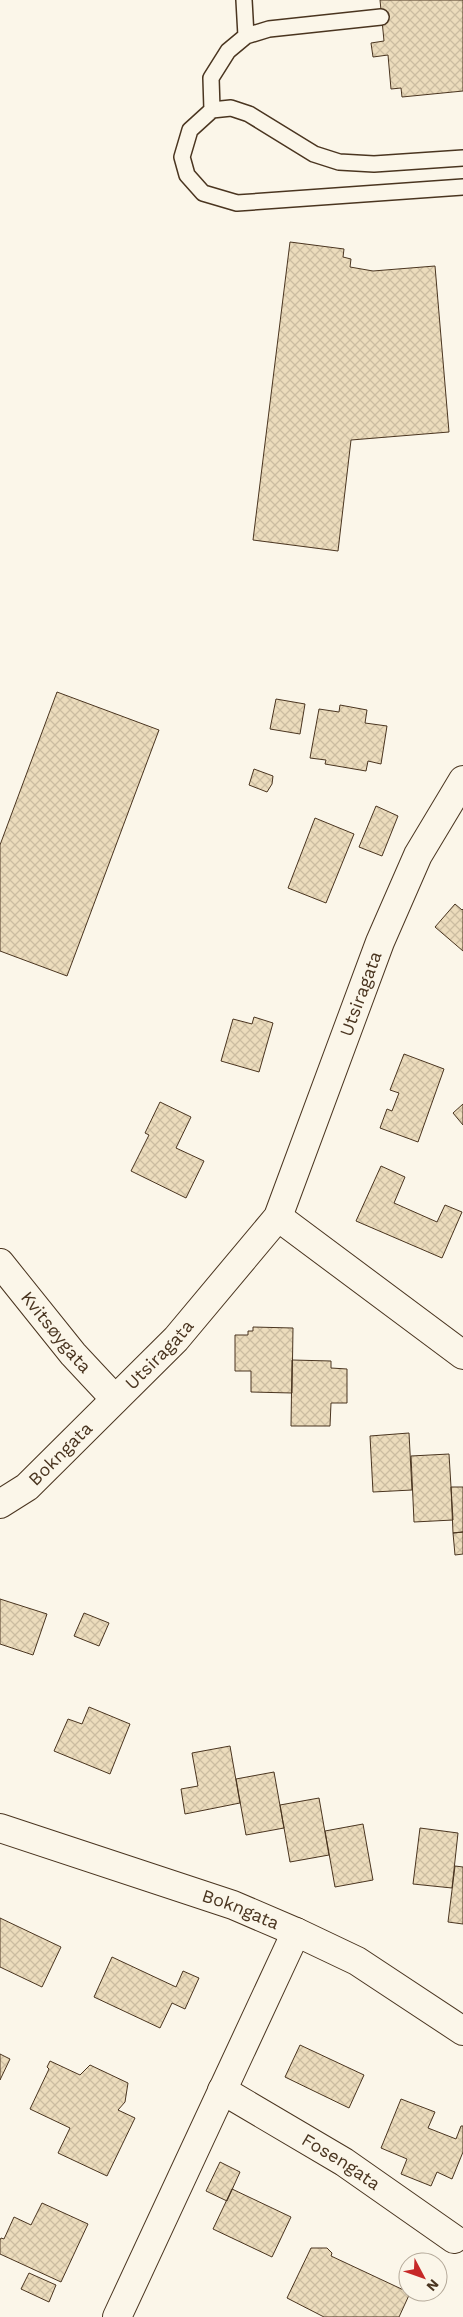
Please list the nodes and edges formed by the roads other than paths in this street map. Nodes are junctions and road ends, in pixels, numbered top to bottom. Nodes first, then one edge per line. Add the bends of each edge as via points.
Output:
1 (244, 0) edge
2 (381, 16) dead end
3 (246, 36) junction
4 (212, 110) junction
5 (463, 158) edge
6 (463, 187) edge
7 (463, 780) edge
8 (278, 1217) junction
9 (0, 1263) edge
10 (463, 1356) edge
11 (115, 1399) junction
12 (0, 1504) edge
13 (0, 1828) edge
14 (296, 1932) junction
15 (463, 2031) edge
16 (222, 2090) junction
17 (454, 2239) dead end
18 (117, 2317) edge

1 - 3 lane
2 - 3 lane via 269,29
3 - 4 lane via 228,51 210,78
4 - 5 lane via 231,108 249,114 314,154 339,162 374,164
4 - 6 lane via 190,130 182,157 188,175 203,193 237,203
7 - 8 street, Utsiragata via 418,855 380,942
8 - 10 street
8 - 11 street, Utsiragata via 176,1339
9 - 11 street, Kvitsøygata via 73,1354
11 - 12 street, Bokngata via 27,1487
13 - 14 street, Bokngata via 232,1905
14 - 15 street, Bokngata via 357,1960
14 - 16 street
16 - 17 street, Fosengata via 344,2162
16 - 18 street

